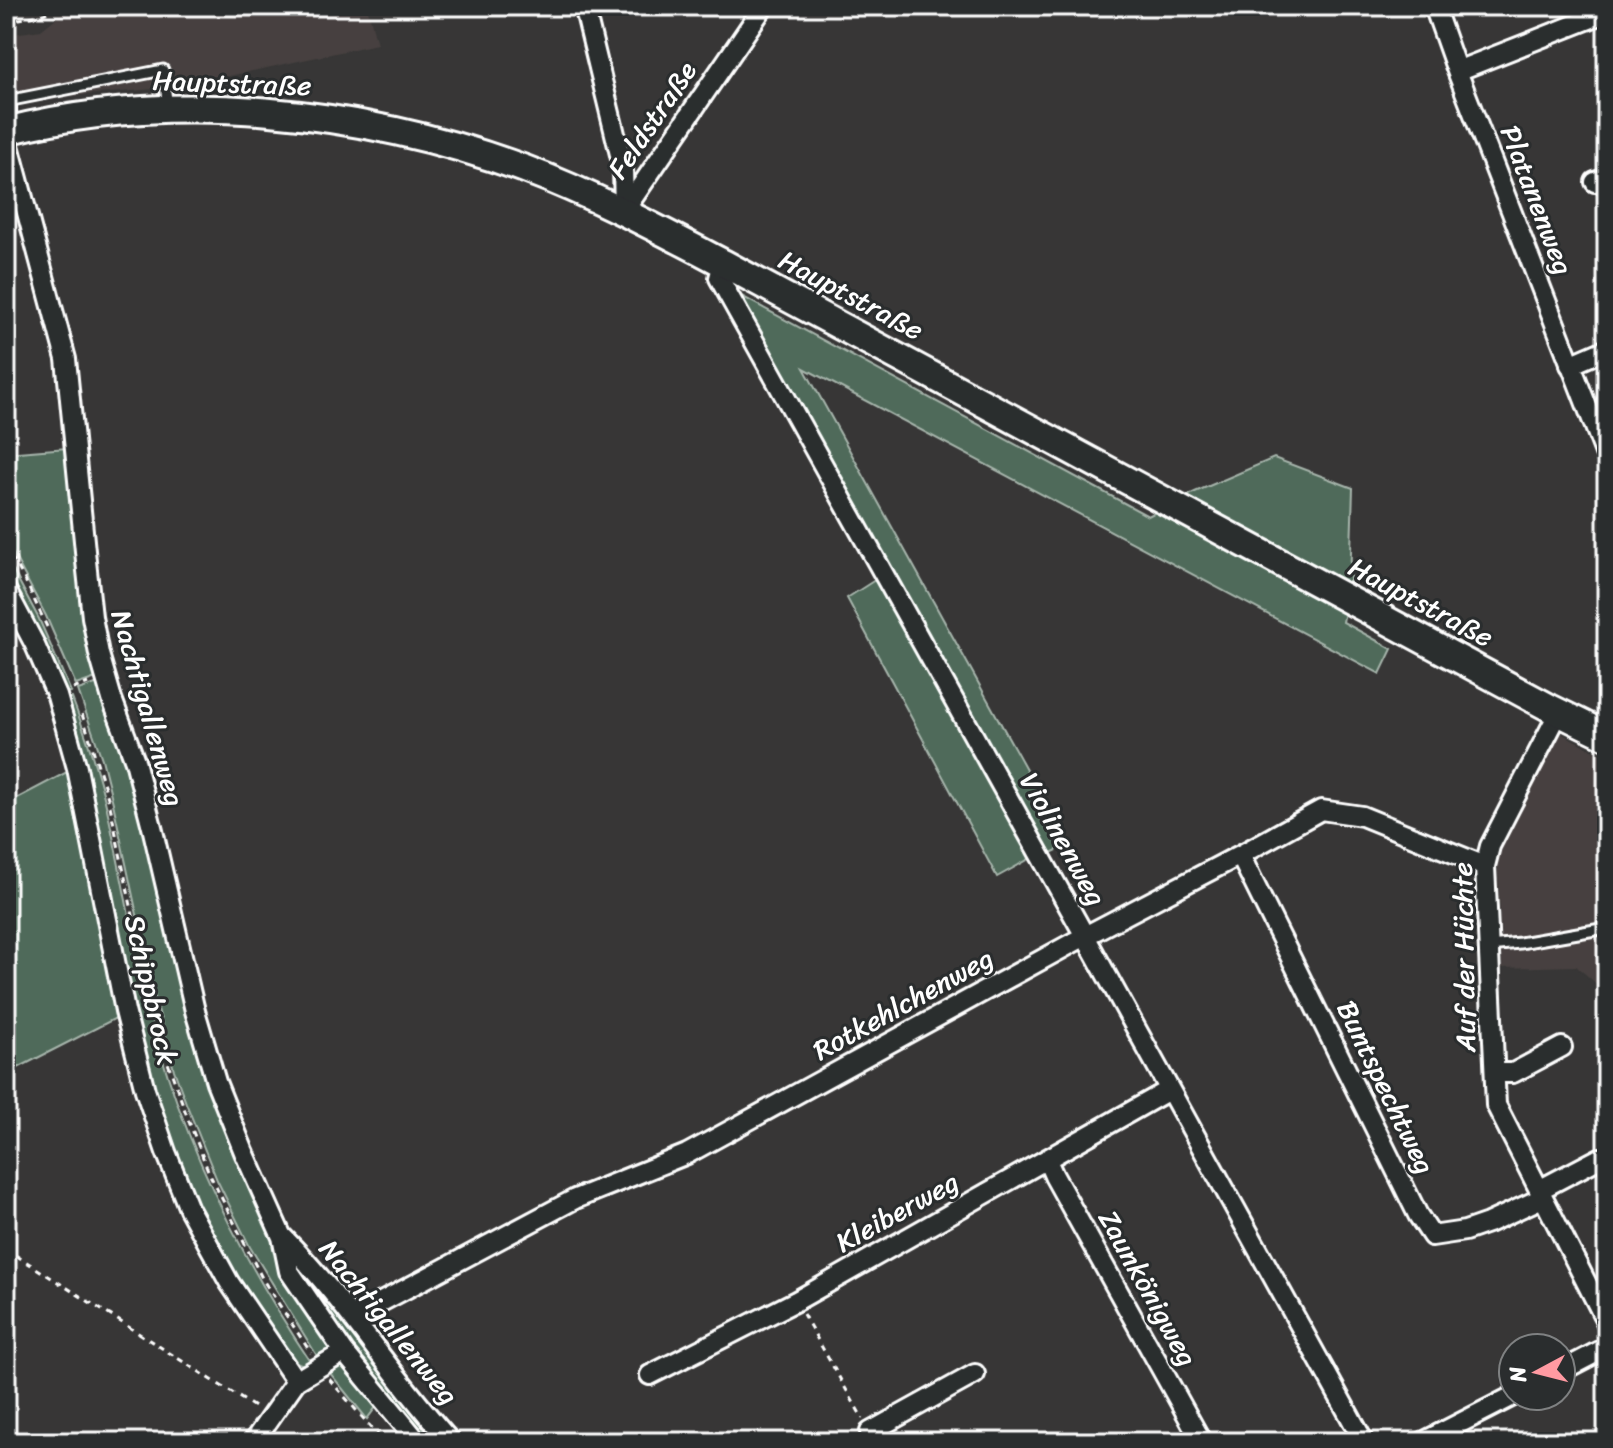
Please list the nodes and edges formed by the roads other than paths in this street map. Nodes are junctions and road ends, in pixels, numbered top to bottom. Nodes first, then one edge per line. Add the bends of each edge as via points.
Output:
1 (584, 6) edge
2 (764, 6) edge
3 (1434, 6) edge
4 (1607, 12) edge
5 (1457, 71) junction
6 (7, 98) edge
7 (169, 110) junction
8 (6, 120) edge
9 (6, 132) edge
10 (624, 211) junction
11 (723, 263) junction
12 (1607, 349) edge
13 (1570, 365) junction
14 (1607, 458) edge
15 (6, 590) edge
16 (1559, 712) junction
17 (1605, 731) edge
18 (1240, 855) junction
19 (1485, 866) junction
20 (1601, 929) dead end
21 (1085, 936) junction
22 (1489, 946) junction
23 (1562, 1047) dead end
24 (1495, 1073) junction
25 (1169, 1090) junction
26 (1600, 1158) dead end
27 (1047, 1160) junction
28 (1540, 1194) junction
29 (282, 1237) junction
30 (353, 1317) junction
31 (1607, 1323) edge
32 (1607, 1347) edge
33 (344, 1352) junction
34 (1577, 1363) edge
35 (975, 1374) dead end
36 (650, 1375) dead end
37 (296, 1381) junction
38 (1497, 1404) edge
39 (873, 1437) edge
40 (253, 1442) edge
41 (418, 1442) edge
42 (451, 1442) edge
43 (1202, 1442) edge
44 (1364, 1442) edge
45 (1423, 1442) edge

1 - 10 street, Feldstraße via 623,167
2 - 10 street, Feldstraße
3 - 5 street, Platanenweg
4 - 5 street
5 - 13 street, Platanenweg
6 - 7 lane via 163,70
6 - 8 street
7 - 9 street, Hauptstraße via 102,114
7 - 10 street, Hauptstraße via 341,120 430,138 526,169
9 - 29 street, Nachtigallenweg via 66,359 99,654 138,775 216,1082
10 - 11 street, Hauptstraße
11 - 16 street, Hauptstraße
11 - 21 street, Violinenweg via 719,278
12 - 13 street
13 - 14 street, Platanenweg
15 - 37 street, Schippbrock via 57,696 77,768 125,1011 166,1152 189,1209 229,1282
16 - 17 street, Hauptstraße
16 - 19 street, Auf der Hüchte via 1490,846
18 - 19 street, Rotkehlchenweg via 1321,810 1362,816
18 - 21 street, Rotkehlchenweg
18 - 28 street, Buntspechtweg via 1432,1236 1488,1223
19 - 22 street, Auf der Hüchte
20 - 22 lane
21 - 25 street, Violinenweg
21 - 30 street, Rotkehlchenweg via 687,1154 575,1199
22 - 24 street, Auf der Hüchte
23 - 24 street, Auf der Hüchte via 1513,1073
24 - 28 street, Auf der Hüchte via 1496,1105
25 - 27 street, Kleiberweg
25 - 44 street, Violinenweg
26 - 28 street
27 - 36 street, Kleiberweg via 796,1301
27 - 43 street, Zaunkönigweg
28 - 31 street, Auf der Hüchte
29 - 30 street, Nachtigallenweg
29 - 33 street, Nachtigallenweg via 289,1271
30 - 42 street, Nachtigallenweg
32 - 34 street
33 - 37 street
33 - 41 street, Nachtigallenweg
35 - 39 street
37 - 40 street
38 - 45 street

